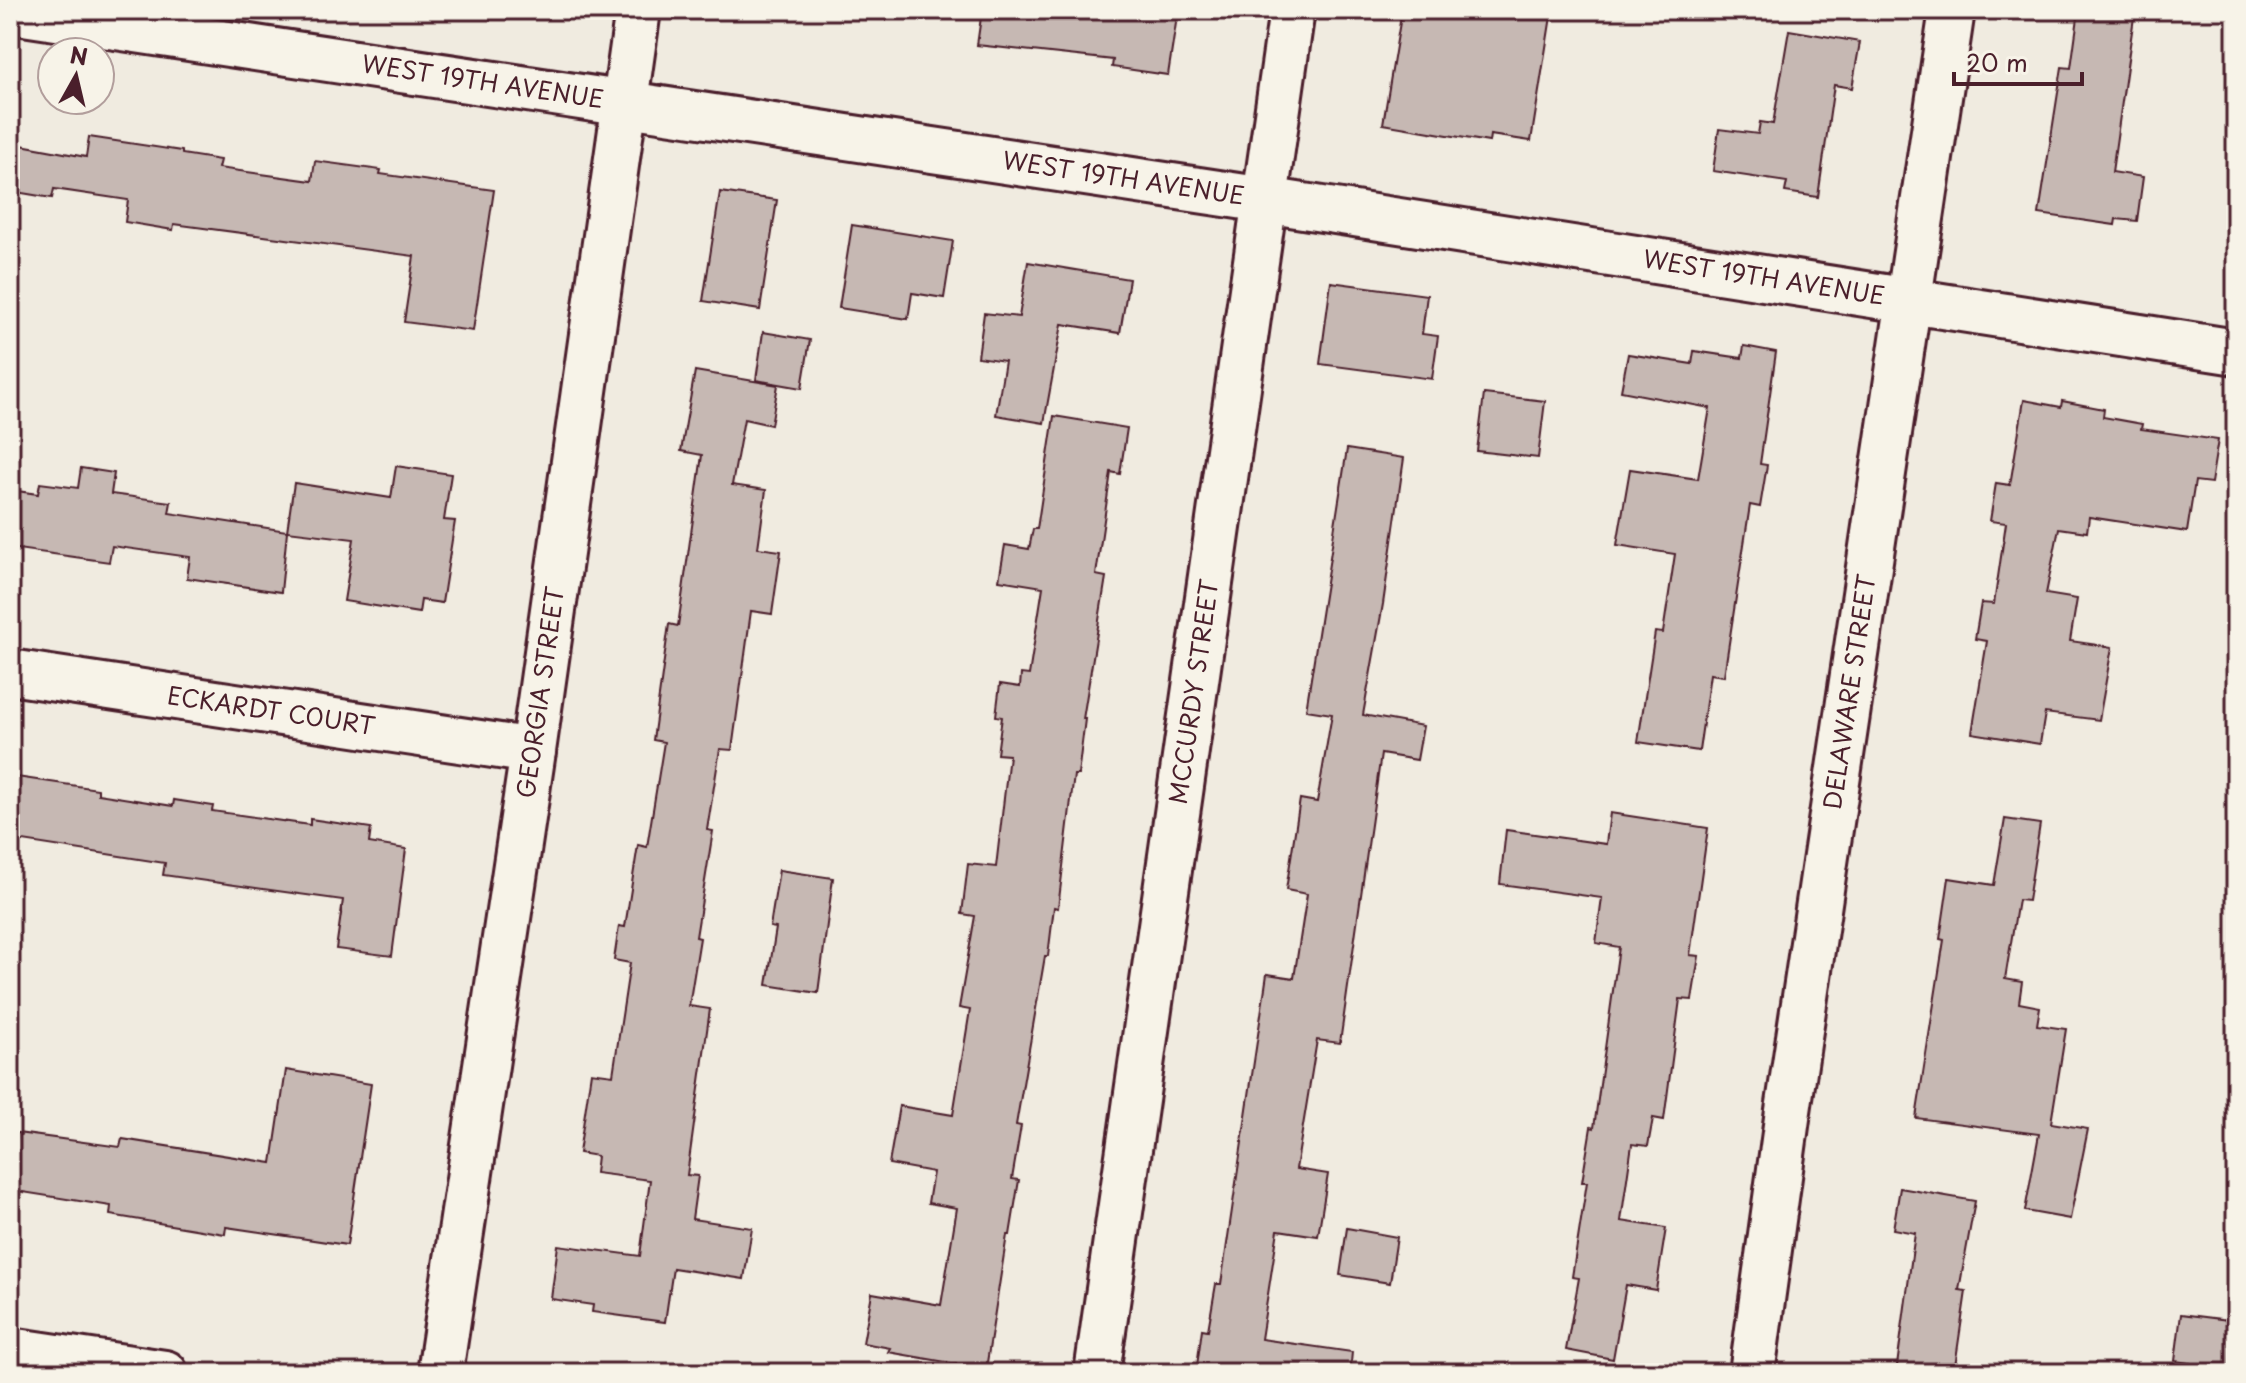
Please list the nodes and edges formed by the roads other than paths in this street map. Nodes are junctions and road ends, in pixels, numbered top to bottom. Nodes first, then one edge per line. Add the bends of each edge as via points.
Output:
1 (638, 10) edge
2 (1292, 10) edge
3 (1952, 10) edge
4 (10, 11) edge
5 (624, 105) junction
6 (1265, 200) junction
7 (1908, 302) junction
8 (2236, 352) edge
9 (10, 672) edge
10 (533, 751) junction
11 (10, 1350) edge
12 (165, 1373) edge
13 (440, 1373) edge
14 (1097, 1373) edge
15 (1752, 1373) edge

1 - 5 street, GEORGIA STREET
2 - 6 street, MCCURDY STREET
3 - 7 street, DELAWARE STREET
4 - 5 street, WEST 19TH AVENUE
5 - 6 street, WEST 19TH AVENUE
5 - 10 street, GEORGIA STREET
6 - 7 street, WEST 19TH AVENUE
6 - 14 street, MCCURDY STREET
7 - 8 street, WEST 19TH AVENUE
7 - 15 street, DELAWARE STREET
9 - 10 street, ECKARDT COURT
10 - 13 street, GEORGIA STREET
11 - 12 street

